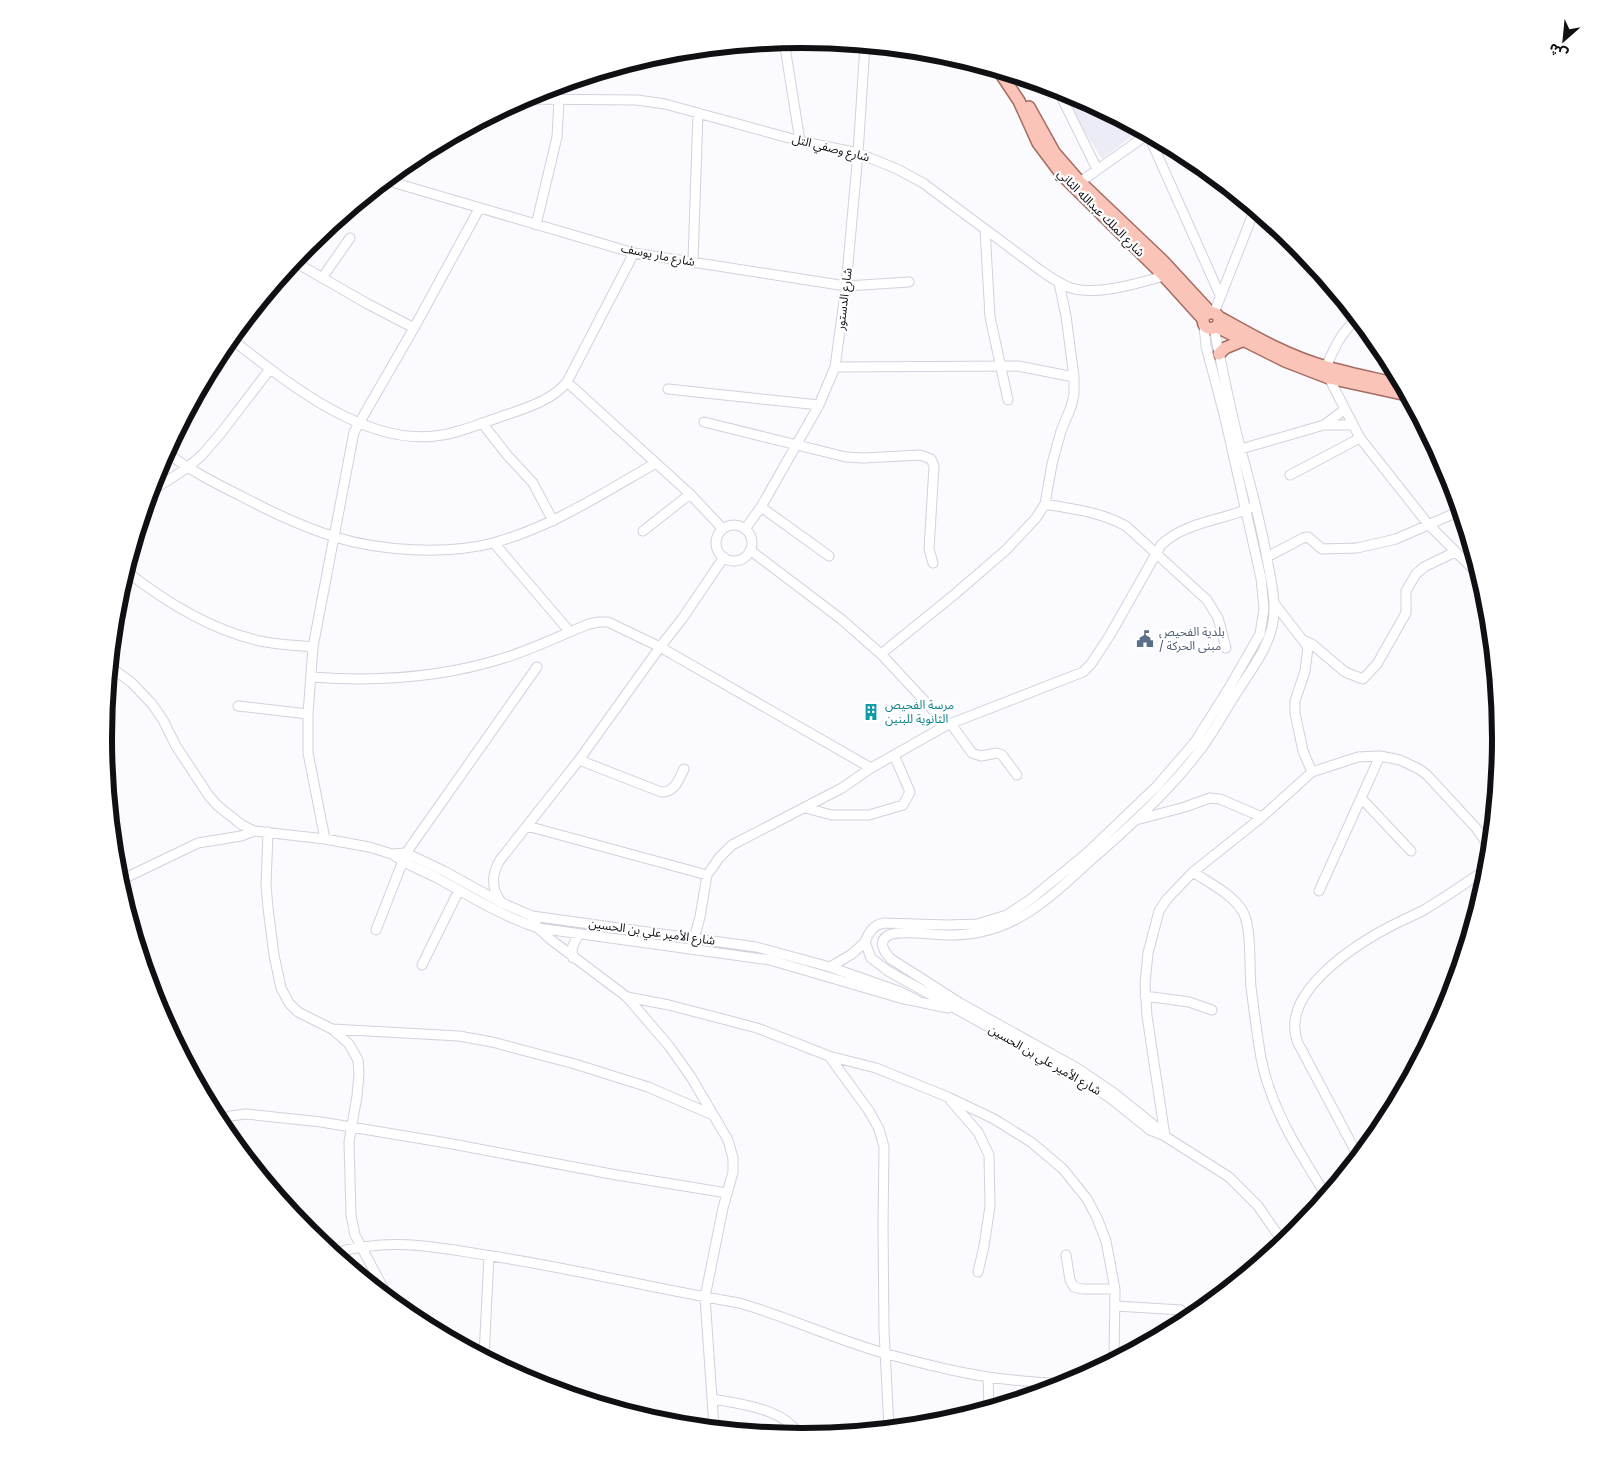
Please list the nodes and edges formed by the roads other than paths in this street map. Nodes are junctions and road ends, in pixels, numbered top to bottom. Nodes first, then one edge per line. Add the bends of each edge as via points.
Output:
1 (785, 48) edge
2 (865, 51) edge
3 (1004, 78) edge
4 (1015, 81) edge
5 (539, 99) edge
6 (1063, 99) edge
7 (559, 100) junction
8 (698, 113) junction
9 (1143, 138) edge
10 (800, 141) junction
11 (1152, 143) edge
12 (858, 153) junction
13 (1096, 169) junction
14 (393, 182) edge
15 (1080, 182) junction
16 (479, 209) junction
17 (1252, 215) edge
18 (536, 224) junction
19 (985, 229) junction
20 (350, 238) dead end
21 (634, 253) junction
22 (693, 262) junction
23 (300, 265) edge
24 (1164, 276) junction
25 (322, 278) junction
26 (909, 282) dead end
27 (1059, 283) junction
28 (846, 286) junction
29 (1220, 296) junction
30 (1212, 320) junction
31 (1353, 323) edge
32 (414, 328) junction
33 (1242, 341) junction
34 (236, 343) edge
35 (1219, 354) junction
36 (1000, 365) junction
37 (835, 366) junction
38 (270, 369) junction
39 (1328, 373) junction
40 (1074, 377) junction
41 (567, 382) junction
42 (1394, 384) edge
43 (668, 389) dead end
44 (1399, 392) edge
45 (1008, 400) dead end
46 (819, 405) junction
47 (1344, 410) junction
48 (704, 422) dead end
49 (482, 423) junction
50 (358, 424) junction
51 (1324, 425) junction
52 (1352, 425) junction
53 (1360, 438) junction
54 (796, 446) junction
55 (1241, 449) junction
56 (172, 457) edge
57 (656, 463) junction
58 (187, 468) junction
59 (1290, 475) dead end
60 (160, 485) edge
61 (690, 494) junction
62 (1045, 504) junction
63 (1256, 505) junction
64 (761, 507) junction
65 (1245, 510) junction
66 (1454, 513) edge
67 (553, 520) junction
68 (1428, 524) junction
69 (722, 528) junction
70 (745, 529) junction
71 (643, 531) dead end
72 (334, 537) junction
73 (494, 543) junction
74 (750, 550) junction
75 (1455, 552) junction
76 (1156, 554) junction
77 (829, 556) dead end
78 (1267, 557) junction
79 (724, 558) junction
80 (933, 563) dead end
81 (1470, 565) edge
82 (132, 576) edge
83 (1274, 603) junction
84 (570, 632) junction
85 (1305, 641) junction
86 (314, 647) junction
87 (660, 647) junction
88 (1226, 648) dead end
89 (881, 654) junction
90 (537, 667) dead end
91 (115, 671) edge
92 (312, 677) junction
93 (238, 706) dead end
94 (308, 714) junction
95 (949, 724) junction
96 (894, 755) junction
97 (1380, 756) junction
98 (579, 760) junction
99 (871, 768) junction
100 (684, 769) dead end
101 (1312, 772) junction
102 (1017, 775) dead end
103 (1362, 799) junction
104 (805, 808) junction
105 (1262, 817) junction
106 (1136, 820) junction
107 (527, 826) junction
108 (254, 831) junction
109 (268, 832) junction
110 (1113, 835) junction
111 (325, 839) junction
112 (1484, 840) edge
113 (1410, 850) dead end
114 (406, 853) junction
115 (392, 854) junction
116 (402, 862) junction
117 (1193, 872) junction
118 (707, 875) junction
119 (1478, 875) edge
120 (126, 877) edge
121 (459, 890) junction
122 (1320, 891) dead end
123 (502, 903) junction
124 (532, 916) junction
125 (538, 928) junction
126 (376, 930) dead end
127 (578, 935) junction
128 (693, 938) junction
129 (864, 942) junction
130 (691, 949) junction
131 (573, 958) junction
132 (422, 965) dead end
133 (830, 967) junction
134 (1145, 996) junction
135 (627, 997) junction
136 (918, 1001) junction
137 (956, 1006) junction
138 (1212, 1010) dead end
139 (332, 1029) junction
140 (829, 1056) junction
141 (948, 1097) junction
142 (713, 1115) junction
143 (226, 1118) edge
144 (351, 1127) junction
145 (1164, 1136) junction
146 (1355, 1150) edge
147 (1323, 1190) edge
148 (727, 1193) junction
149 (1279, 1236) edge
150 (360, 1246) junction
151 (342, 1251) edge
152 (1066, 1255) dead end
153 (489, 1256) junction
154 (978, 1272) dead end
155 (381, 1284) edge
156 (1115, 1289) junction
157 (705, 1297) junction
158 (1116, 1306) junction
159 (1181, 1310) dead end
160 (484, 1349) edge
161 (1114, 1352) edge
162 (885, 1353) junction
163 (988, 1377) junction
164 (1047, 1382) edge
165 (713, 1399) junction
166 (989, 1402) edge
167 (714, 1422) edge
168 (889, 1422) edge
169 (794, 1428) edge

1 - 10 street
2 - 12 street, شارع الدستور
3 - 24 main road, شارع الملك عبدالله الثاني via 1019,101 1038,143 1062,175
4 - 15 main road, شارع الملك عبدالله الثاني via 1054,152
5 - 7 street, شارع وصفي التل
6 - 13 street
7 - 8 street, شارع وصفي التل via 637,100
7 - 18 street via 556,137
8 - 10 street, شارع وصفي التل
8 - 22 street
9 - 13 street
10 - 12 street, شارع وصفي التل
11 - 29 street
12 - 19 street, شارع وصفي التل via 923,183
12 - 28 street, شارع الدستور
13 - 15 street
14 - 16 street, شارع مار يوسف
15 - 30 main road, شارع الملك عبدالله الثاني via 1163,261
16 - 18 street, شارع مار يوسف
16 - 32 street
17 - 29 street
18 - 21 street, شارع مار يوسف
19 - 27 street, شارع وصفي التل
19 - 36 street via 990,317
20 - 25 street
21 - 22 street, شارع مار يوسف
21 - 41 street
22 - 28 street, شارع مار يوسف
23 - 25 street
24 - 27 street, شارع وصفي التل via 1095,290 1079,290
24 - 30 main road, شارع الملك عبدالله الثاني
25 - 32 street
26 - 28 street, شارع مار يوسف
27 - 40 street
28 - 37 street, شارع الدستور
29 - 30 street
30 - 33 main road, شارع الملك عبدالله الثاني
30 - 35 street
30 - 39 main road, شارع الملك عبدالله الثاني
30 - 65 street via 1206,346
31 - 39 street via 1343,334
32 - 50 street
33 - 35 main road
33 - 39 main road, شارع الملك عبدالله الثاني via 1286,361
34 - 38 street
35 - 55 street
36 - 37 street
36 - 40 street
36 - 45 street
37 - 46 street, شارع الدستور
38 - 50 street
38 - 58 street via 221,433
39 - 42 main road, شارع الملك عبدالله الثاني
39 - 44 main road, شارع الملك عبدالله الثاني
39 - 47 street
40 - 62 street via 1072,400 1056,448
41 - 49 street via 546,399
41 - 57 street
43 - 46 street
46 - 54 street, شارع الدستور
47 - 51 street
47 - 52 street
48 - 54 street
49 - 50 street via 447,434 415,437
49 - 67 street via 533,483
50 - 72 street
51 - 52 street
51 - 55 street
52 - 53 street
53 - 59 street
53 - 68 street
54 - 64 street, شارع الدستور
54 - 80 street via 863,458 920,455 931,459 934,466 929,549
55 - 63 street
56 - 58 street
57 - 61 street
57 - 67 street
58 - 60 street
58 - 72 street via 267,509
61 - 69 street
61 - 71 street
62 - 76 street via 1114,519
62 - 89 street via 1006,550
63 - 65 street
63 - 78 street
64 - 70 street, شارع الدستور
64 - 77 street
65 - 76 street via 1182,531 1166,541
65 - 110 street via 1261,578 1264,609 1260,634 1195,742
66 - 68 street
67 - 73 street
68 - 75 street
68 - 78 street via 1396,539 1357,548 1322,549 1308,537 1303,538
69 - 70 street via 734,525
69 - 79 street via 716,543
70 - 74 street via 752,543
72 - 73 street via 409,549 443,550
72 - 86 street
73 - 84 street
74 - 79 street via 738,560
74 - 89 street
75 - 81 street
75 - 85 street via 1416,574 1406,591 1406,613 1377,664 1362,679 1345,672
76 - 88 street via 1213,608
76 - 95 street via 1110,635 1083,672
78 - 83 street
79 - 87 street
82 - 86 street via 158,596 221,628 257,641
83 - 85 street
83 - 106 street via 1273,624 1268,638 1246,679 1198,753
84 - 87 street via 603,621
84 - 92 street via 503,659 424,675 366,680
85 - 101 street via 1307,663 1295,702 1295,713 1303,751
86 - 92 street
87 - 98 street
87 - 99 street
89 - 95 street
90 - 114 street
91 - 108 street, شارع الأمير علي بن الحسين via 152,704 213,801 236,821
92 - 94 street
93 - 94 street
94 - 111 street via 308,753
95 - 96 street
95 - 102 street via 972,753 981,756 1002,754
96 - 99 street
96 - 104 street via 910,792 903,805 869,815 832,815
97 - 101 street via 1358,757
97 - 103 street
97 - 112 street via 1400,760 1427,774
98 - 100 street via 660,792 673,789
98 - 107 street
99 - 104 street
101 - 105 street
103 - 113 street
103 - 122 street
104 - 118 street via 732,845
105 - 106 street via 1210,798
105 - 117 street
106 - 110 street
107 - 118 street
107 - 123 street via 496,867 492,884
108 - 109 street, شارع الأمير علي بن الحسين
108 - 120 street via 198,843
109 - 111 street, شارع الأمير علي بن الحسين
109 - 139 street via 268,900 281,988 298,1012
110 - 129 street via 1007,914 986,922 968,924 884,922 877,924
110 - 137 street via 1058,890 1034,909 1003,926 986,932 955,935 899,932 884,939 883,951 891,959
111 - 115 street, شارع الأمير علي بن الحسين
114 - 115 street, شارع الأمير علي بن الحسين
114 - 116 street
114 - 123 street, شارع الأمير علي بن الحسين
115 - 116 street, شارع الأمير علي بن الحسين
116 - 121 street, شارع الأمير علي بن الحسين
116 - 126 street
117 - 134 street via 1159,911 1148,953
117 - 147 street via 1228,896 1243,912 1248,926 1252,988 1266,1081 1289,1133
118 - 128 street
119 - 146 street via 1440,901 1392,925 1339,959 1314,984 1299,1007 1294,1034
121 - 125 street, شارع الأمير علي بن الحسين via 516,921
121 - 132 street
123 - 124 street, شارع الأمير علي بن الحسين
124 - 125 street
124 - 128 street, شارع الأمير علي بن الحسين
125 - 127 street, شارع الأمير علي بن الحسين
125 - 131 street
127 - 130 street, شارع الأمير علي بن الحسين
127 - 131 street via 572,948
128 - 130 street
128 - 133 street, شارع الأمير علي بن الحسين via 756,947
129 - 133 street via 852,954
129 - 137 street via 871,958 888,971
130 - 136 street, شارع الأمير علي بن الحسين via 770,960 889,996
131 - 135 street
133 - 136 street, شارع الأمير علي بن الحسين
134 - 138 street via 1189,1002
134 - 145 street
135 - 140 street via 757,1028
135 - 142 street via 669,1046
136 - 137 street, شارع الأمير علي بن الحسين via 936,1006
137 - 145 street, شارع الأمير علي بن الحسين via 1073,1074 1150,1130
139 - 142 street via 459,1036 492,1042 648,1088
139 - 144 street via 349,1044 358,1060 357,1096
140 - 141 street via 876,1068
140 - 162 street via 869,1111 884,1147
141 - 154 street via 978,1132 989,1155 990,1206
141 - 156 street via 1031,1142 1063,1169 1087,1199 1097,1218 1106,1241
142 - 148 street via 728,1140 733,1158
143 - 144 street via 246,1114
144 - 148 street
144 - 150 street via 351,1215
145 - 149 street, شارع الأمير علي بن الحسين via 1229,1177 1258,1206
148 - 157 street
150 - 151 street
150 - 153 street via 386,1244 448,1248
150 - 155 street
152 - 156 street via 1074,1288
153 - 157 street
153 - 160 street
156 - 158 street
157 - 162 street via 766,1311
157 - 165 street
158 - 159 street
158 - 161 street
162 - 163 street
162 - 168 street
163 - 164 street
163 - 166 street
165 - 167 street
165 - 169 street via 773,1413

